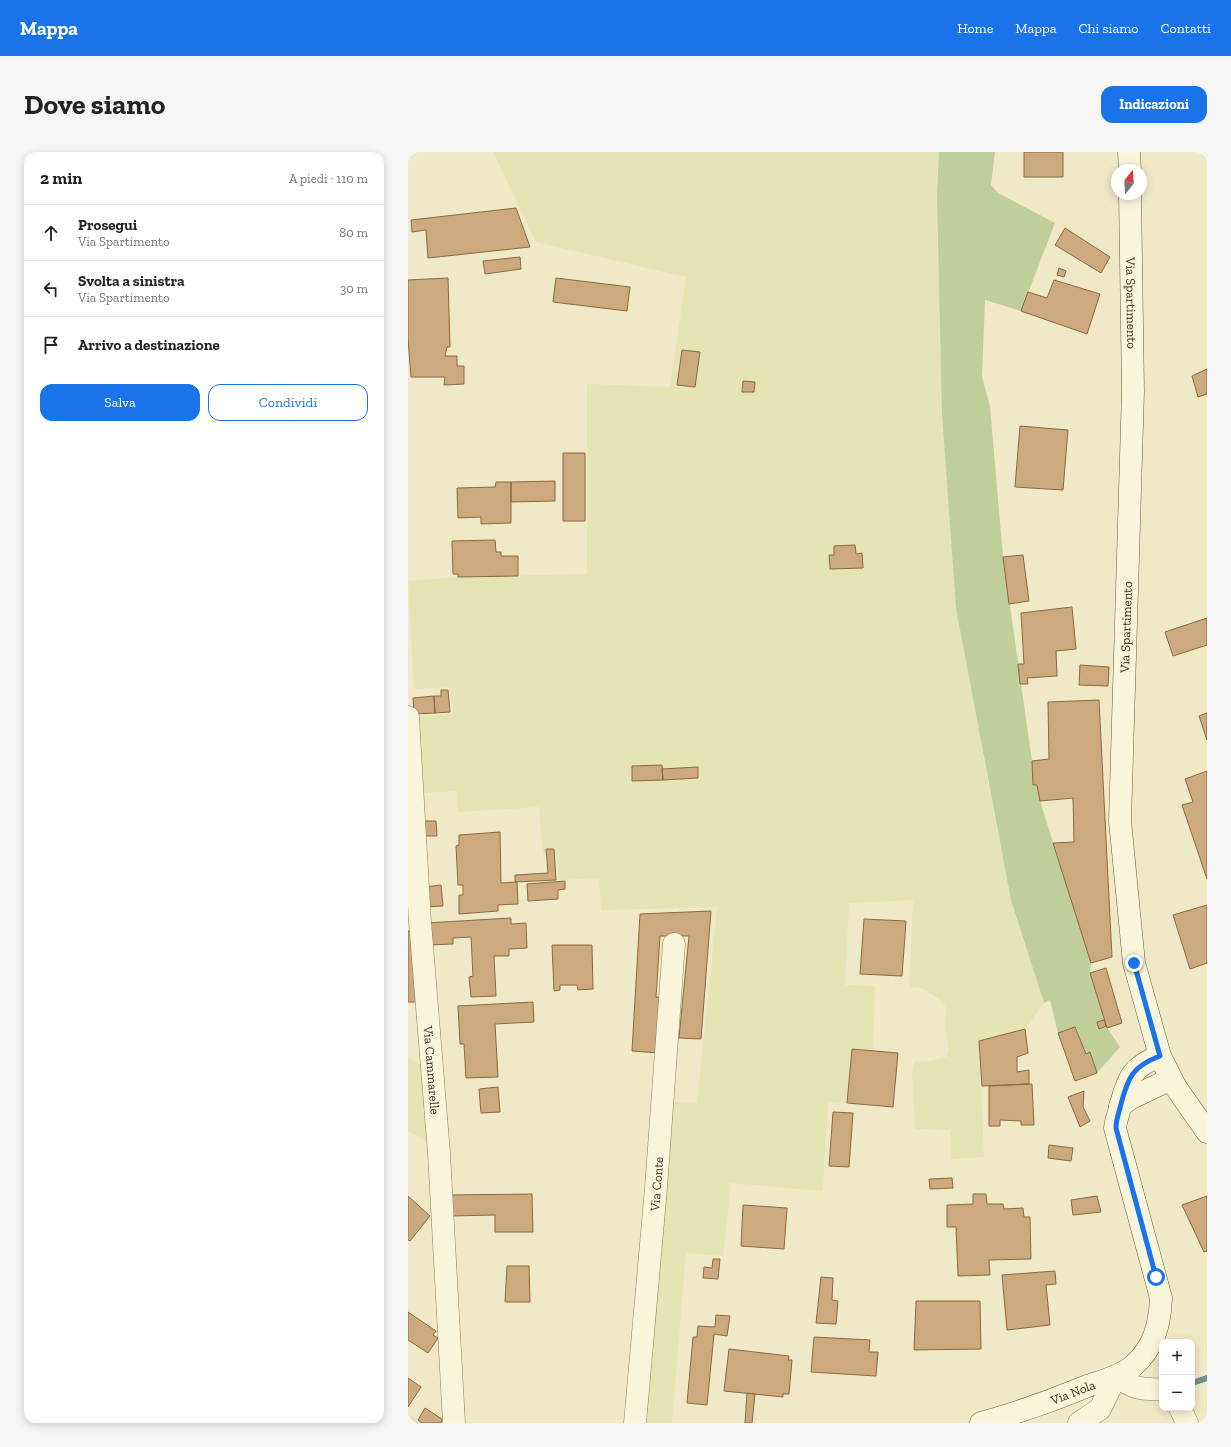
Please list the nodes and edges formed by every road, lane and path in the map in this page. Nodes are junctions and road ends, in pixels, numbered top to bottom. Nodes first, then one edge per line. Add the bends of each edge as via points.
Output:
1 (1130, 152) edge
2 (1130, 164) edge
3 (1130, 200) edge
4 (408, 717) edge
5 (674, 944) dead end
6 (1160, 1056) junction
7 (1171, 1079) junction
8 (1120, 1106) junction
9 (1207, 1132) edge
10 (1116, 1376) junction
11 (1159, 1389) edge
12 (1181, 1411) edge
13 (454, 1423) edge
14 (635, 1423) edge
15 (981, 1423) edge
16 (1079, 1423) edge
17 (1187, 1423) edge

1 - 2 street
3 - 6 street, Via Spartimento via 1133,391 1120,821 1134,963
4 - 13 street, Via Cammarelle via 420,922 439,1153
5 - 14 street, Via Conte
6 - 7 street, Via Spartimento
6 - 8 street via 1145,1061 1136,1068
7 - 8 street
7 - 9 street, Via Spartimento
8 - 10 street via 1116,1128 1161,1298 1156,1335 1132,1366
10 - 11 street via 1131,1386
10 - 15 street, Via Nola via 1023,1411
10 - 16 street via 1100,1409
12 - 17 street

